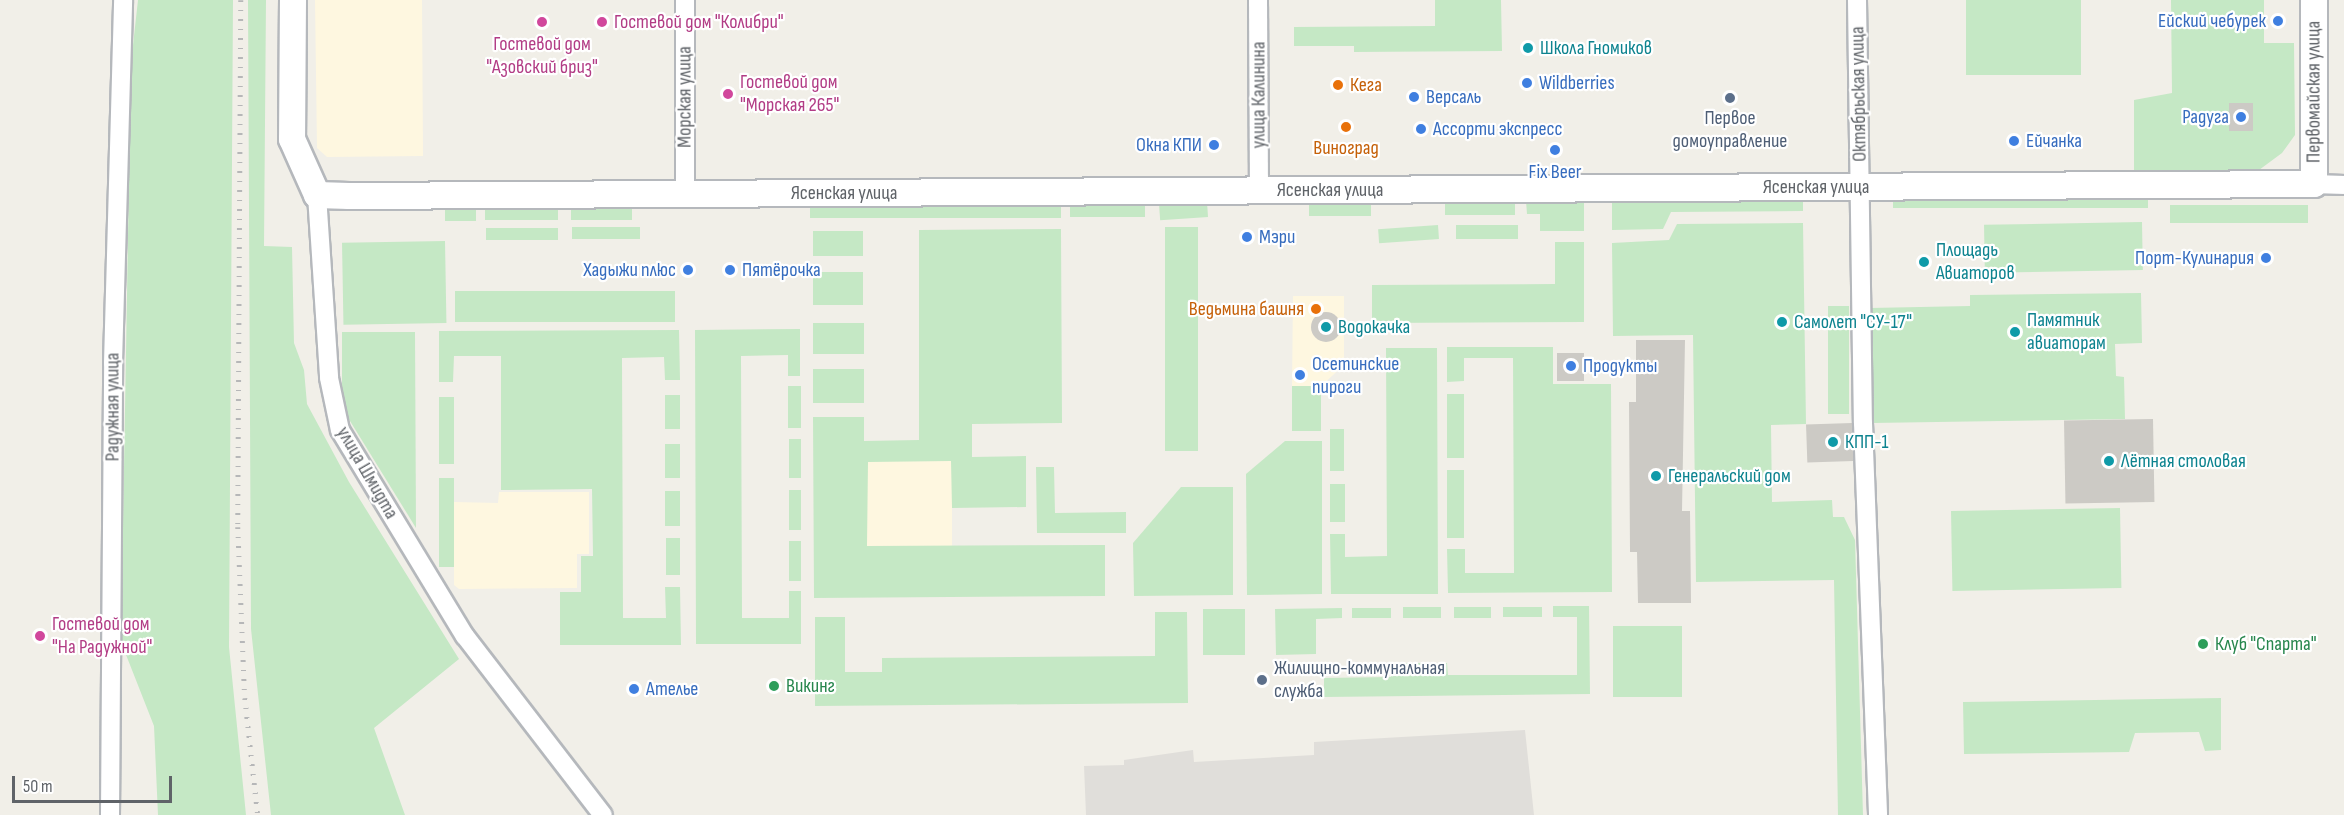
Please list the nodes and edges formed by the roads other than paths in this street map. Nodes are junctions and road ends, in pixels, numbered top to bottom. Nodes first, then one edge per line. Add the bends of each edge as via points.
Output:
1 (123, 0) edge
2 (293, 0) edge
3 (685, 0) edge
4 (1258, 0) edge
5 (1857, 0) edge
6 (2314, 0) edge
7 (2314, 184) junction
8 (2344, 185) edge
9 (1860, 188) junction
10 (1260, 190) junction
11 (686, 193) junction
12 (317, 195) junction
13 (110, 815) edge
14 (603, 815) edge
15 (1878, 815) edge

1 - 13 street, Радужная улица via 113,351
2 - 12 street, улица Шмидта via 290,129
3 - 11 street, Морская улица
4 - 10 street, улица Калинина
5 - 9 street, Октябрьская улица
6 - 7 street, Первомайская улица
7 - 8 street, Ясенская улица
7 - 9 street, Ясенская улица
9 - 10 street, Ясенская улица
9 - 15 street, Октябрьская улица via 1863,423
10 - 11 street, Ясенская улица
11 - 12 street, Ясенская улица
12 - 14 street, улица Шмидта via 329,378 340,430 465,636

